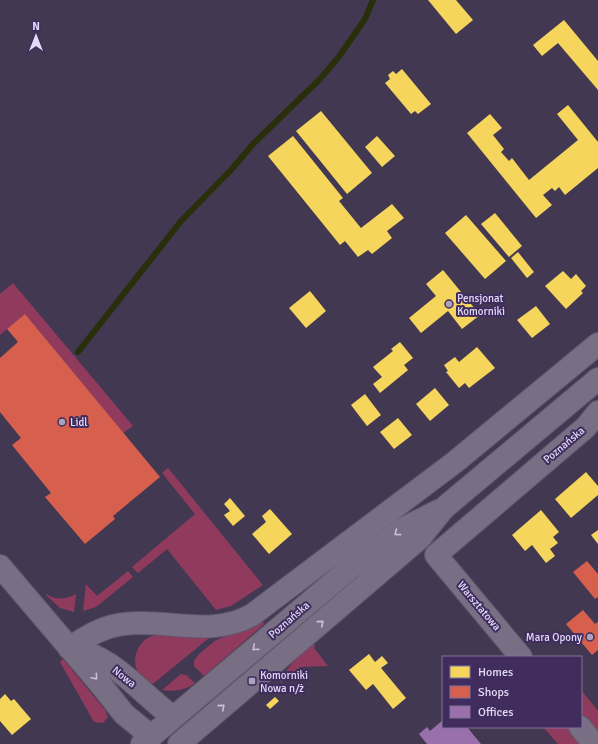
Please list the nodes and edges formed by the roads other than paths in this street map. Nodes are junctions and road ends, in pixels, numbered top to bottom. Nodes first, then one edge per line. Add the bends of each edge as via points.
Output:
1 (598, 344) edge
2 (598, 378) edge
3 (598, 412) edge
4 (444, 508) junction
5 (436, 555) joint
6 (0, 566) edge
7 (69, 648) junction
8 (520, 656) edge
9 (172, 717) junction
10 (581, 728) edge
11 (192, 740) edge
12 (151, 741) edge
13 (594, 744) edge

1 - 7 street via 455,462 252,615 235,623 217,627 115,625 96,632
2 - 4 street, Poznańska
3 - 5 street, Poznańska via 586,427
4 -> 9 street, Poznańska via 404,528 349,569
11 -> 4 street, Poznańska via 420,538
5 - 8 street, Warsztatowa
6 - 7 street, Nowa
7 - 9 street, Nowa via 104,661
7 -> 12 street, Nowa via 124,714
9 - 11 street, Nowa
9 - 12 street, Poznańska
10 - 13 street

